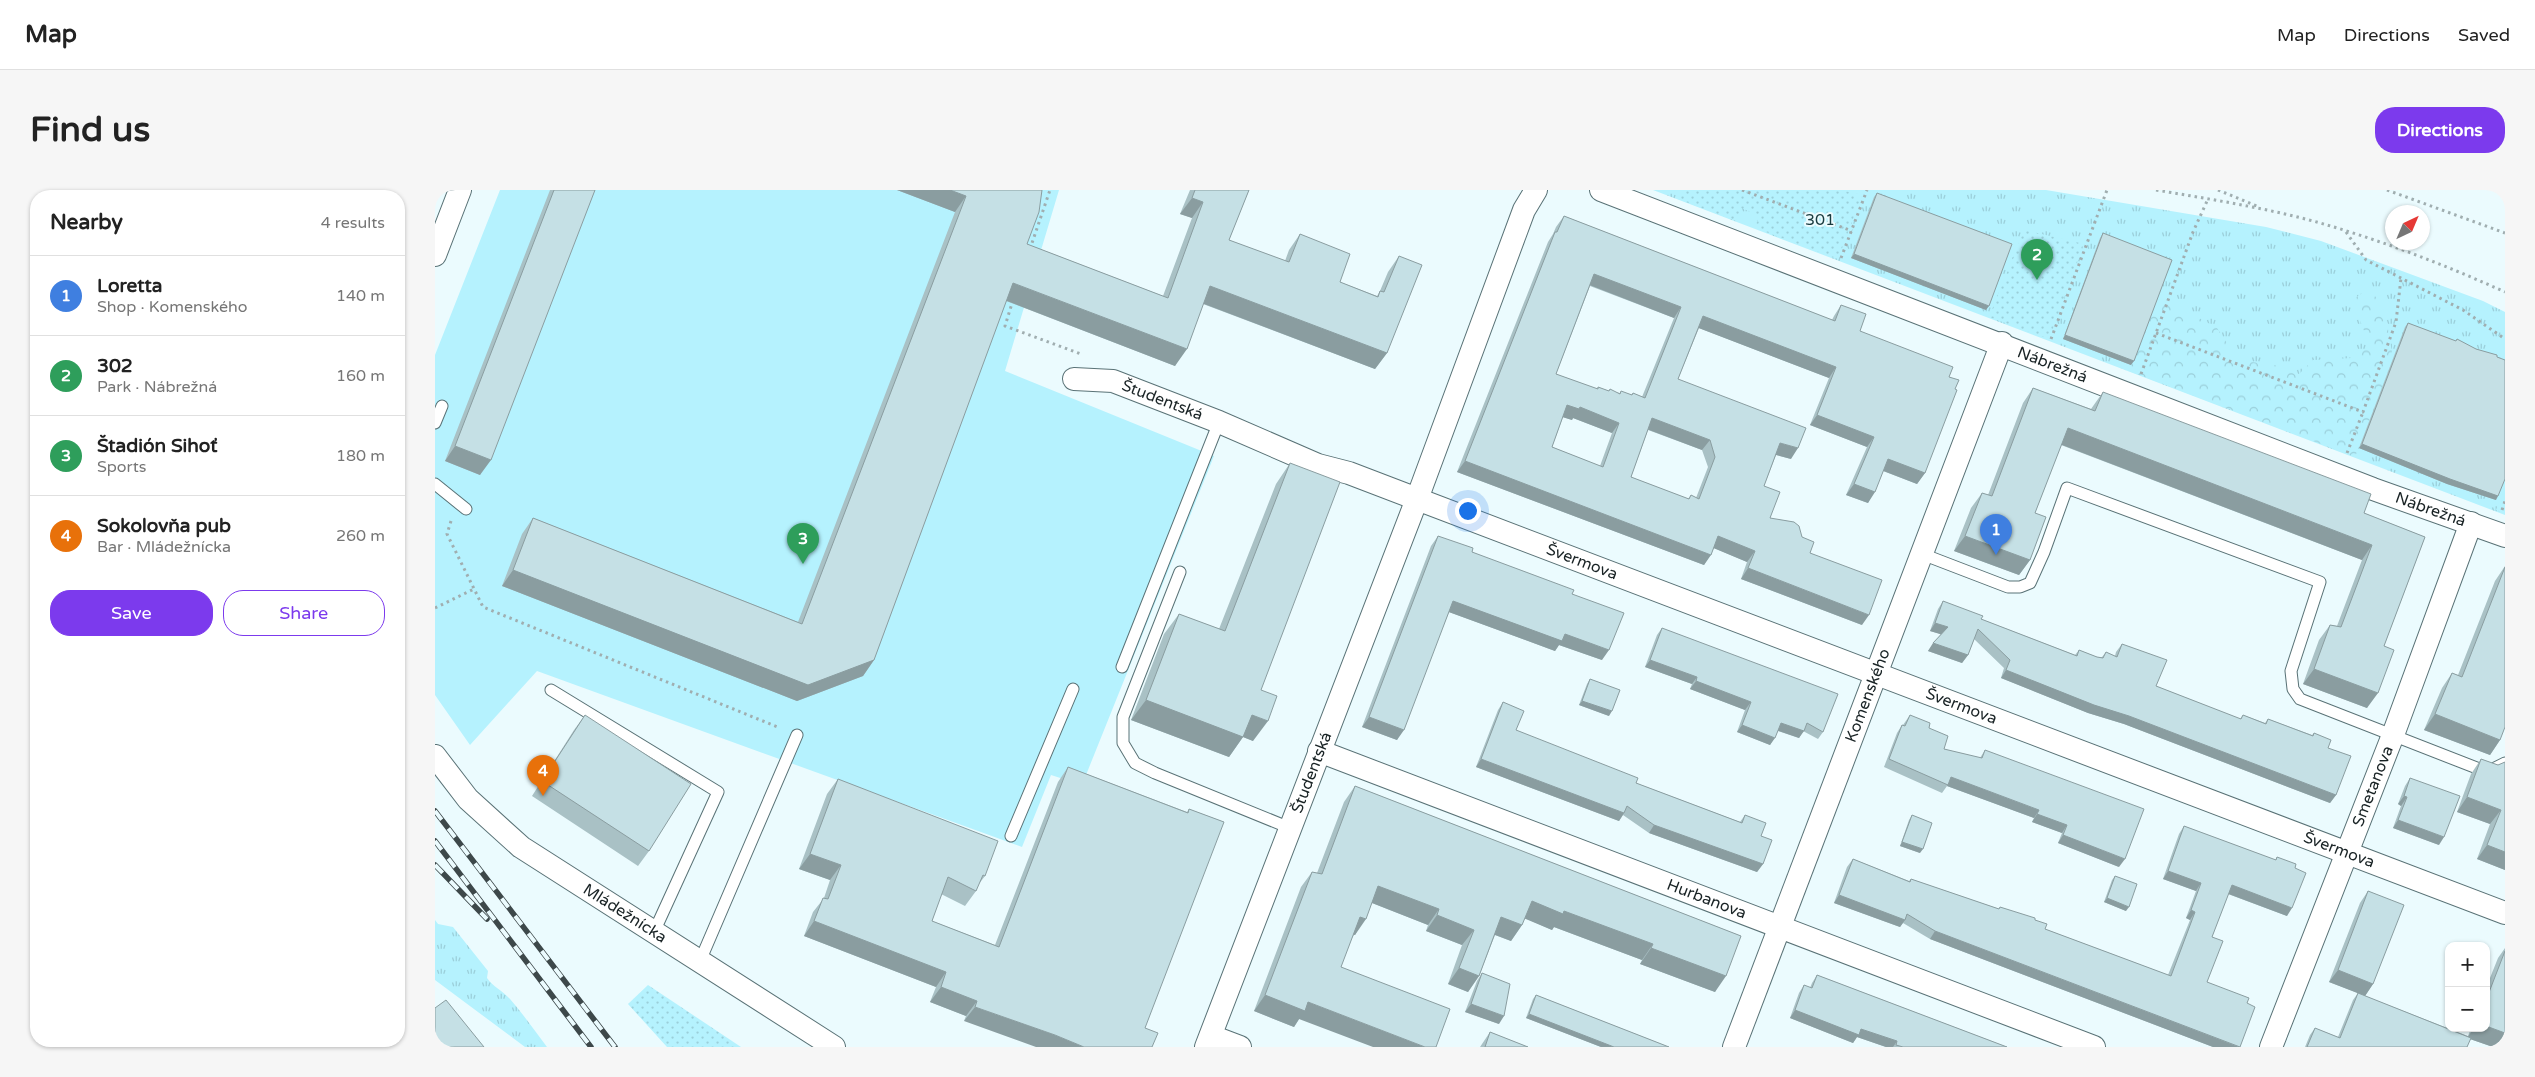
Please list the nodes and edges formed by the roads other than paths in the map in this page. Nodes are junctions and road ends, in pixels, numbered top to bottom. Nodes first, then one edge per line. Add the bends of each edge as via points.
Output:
1 (460, 190) edge
2 (1536, 190) edge
3 (1601, 190) edge
4 (435, 255) edge
5 (2002, 344) junction
6 (1074, 380) dead end
7 (442, 406) dead end
8 (1219, 422) junction
9 (435, 423) edge
10 (435, 484) edge
11 (1417, 499) junction
12 (461, 506) road end
13 (2471, 523) junction
14 (2505, 536) edge
15 (1922, 554) junction
16 (1180, 572) dead end
17 (1122, 667) dead end
18 (1877, 674) junction
19 (1073, 689) dead end
20 (551, 690) dead end
21 (797, 735) road end
22 (2393, 735) junction
23 (1319, 751) junction
24 (435, 756) edge
25 (2505, 763) edge
26 (1290, 828) junction
27 (1011, 836) dead end
28 (2346, 854) junction
29 (2505, 913) edge
30 (1780, 927) junction
31 (654, 932) junction
32 (700, 962) junction
33 (1209, 1041) edge
34 (834, 1047) edge
35 (1239, 1047) edge
36 (1735, 1047) edge
37 (2094, 1047) edge
38 (2271, 1047) edge

1 - 4 street
2 - 11 street, Študentská via 1524,210
3 - 5 street, Nábrežná
5 - 13 street, Nábrežná via 2373,489
5 - 15 street, Komenského
6 - 8 street, Študentská via 1113,381
7 - 9 lane
8 - 11 street, Študentská via 1318,465 1349,473
8 - 17 lane
10 - 12 lane
11 - 18 street, Švermova
11 - 23 street, Študentská
13 - 14 street, Nábrežná
13 - 22 street, Smetanova
15 - 18 street, Komenského
15 - 22 lane via 2007,587 2030,583 2067,488 2319,582 2291,671 2293,689 2300,699
16 - 26 lane via 1123,717 1123,744 1135,763
18 - 28 street, Švermova
18 - 30 street, Komenského
19 - 27 lane
20 - 31 lane via 718,792
21 - 32 lane
22 - 25 lane via 2487,772
22 - 28 street, Smetanova
23 - 26 street, Študentská
23 - 30 street, Hurbanova
24 - 31 street, Mládežnícka via 468,799 521,847
26 - 33 street, Študentská
28 - 29 street, Švermova
28 - 38 street, Smetanova
30 - 36 street, Komenského
30 - 37 street, Hurbanova
31 - 32 street, Mládežnícka
32 - 34 street, Mládežnícka
33 - 35 street

